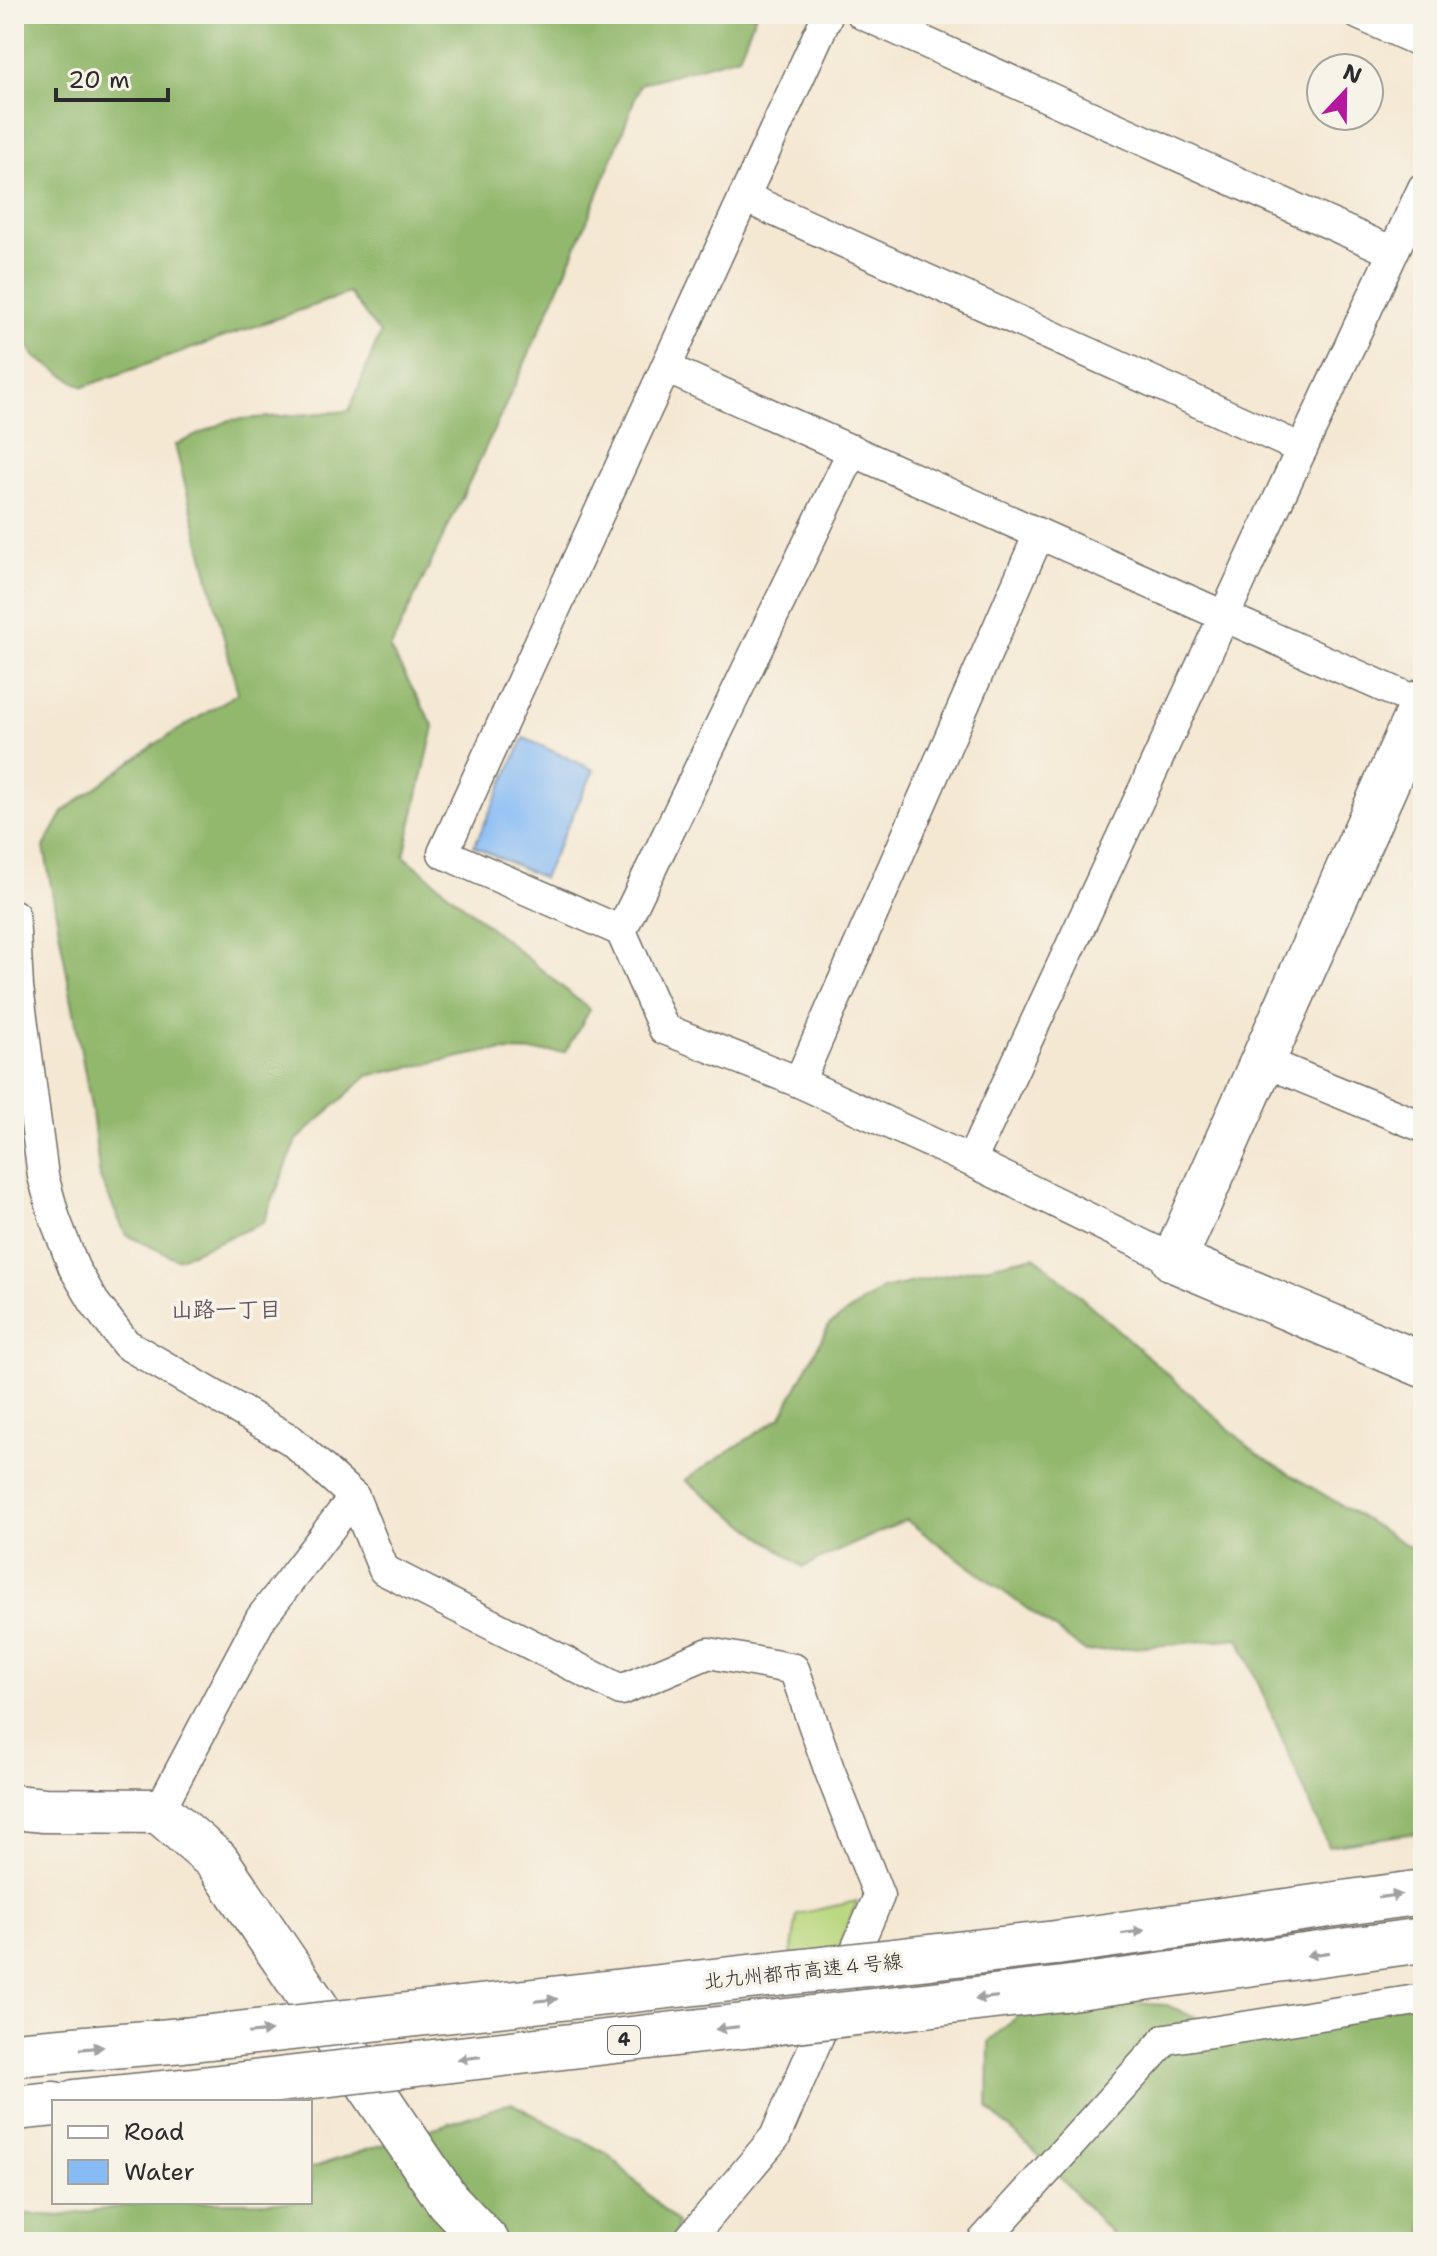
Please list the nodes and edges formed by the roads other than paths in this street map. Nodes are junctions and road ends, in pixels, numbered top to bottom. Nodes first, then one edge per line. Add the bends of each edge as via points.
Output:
1 (828, 14) edge
2 (862, 14) edge
3 (1358, 14) edge
4 (1423, 43) edge
5 (1423, 188) edge
6 (744, 197) junction
7 (1393, 252) junction
8 (666, 368) junction
9 (1302, 449) junction
10 (853, 450) junction
11 (1039, 534) junction
12 (1224, 616) junction
13 (1422, 702) edge
14 (14, 915) edge
15 (621, 931) junction
16 (1263, 1061) junction
17 (799, 1082) junction
18 (1423, 1127) edge
19 (971, 1161) junction
20 (1174, 1260) junction
21 (1423, 1365) edge
22 (354, 1497) junction
23 (14, 1807) edge
24 (159, 1811) junction
25 (1423, 1892) edge
26 (1423, 1940) edge
27 (1423, 1999) edge
28 (14, 2054) edge
29 (95, 2100) edge
30 (52, 2104) edge
31 (14, 2108) edge
32 (487, 2242) edge
33 (687, 2242) edge
34 (982, 2242) edge

1 - 6 street
2 - 7 street
3 - 4 street
5 - 7 street
6 - 8 street
6 - 9 street
7 - 9 street
8 - 10 street
8 - 15 street via 443,853
9 - 12 street
10 - 11 street
10 - 15 street
11 - 12 street
11 - 17 street
12 - 13 street
12 - 19 street
13 - 16 main road
14 - 22 street via 43,1176 74,1268 126,1344 291,1440
15 - 17 street via 664,1029
16 - 18 street
16 - 20 main road
17 - 19 street
19 - 20 street
20 - 21 main road
22 - 24 street via 261,1618
22 - 33 street via 384,1570 621,1690 709,1653 794,1669 879,1896 775,2137
23 - 24 main road
24 - 32 main road via 217,1861 448,2201
28 -> 25 main road, 北九州都市高速４号線, bridge via 1056,1943
26 -> 29 main road, 4, bridge via 1063,1989
27 - 34 street via 1166,2039
30 - 31 main road

